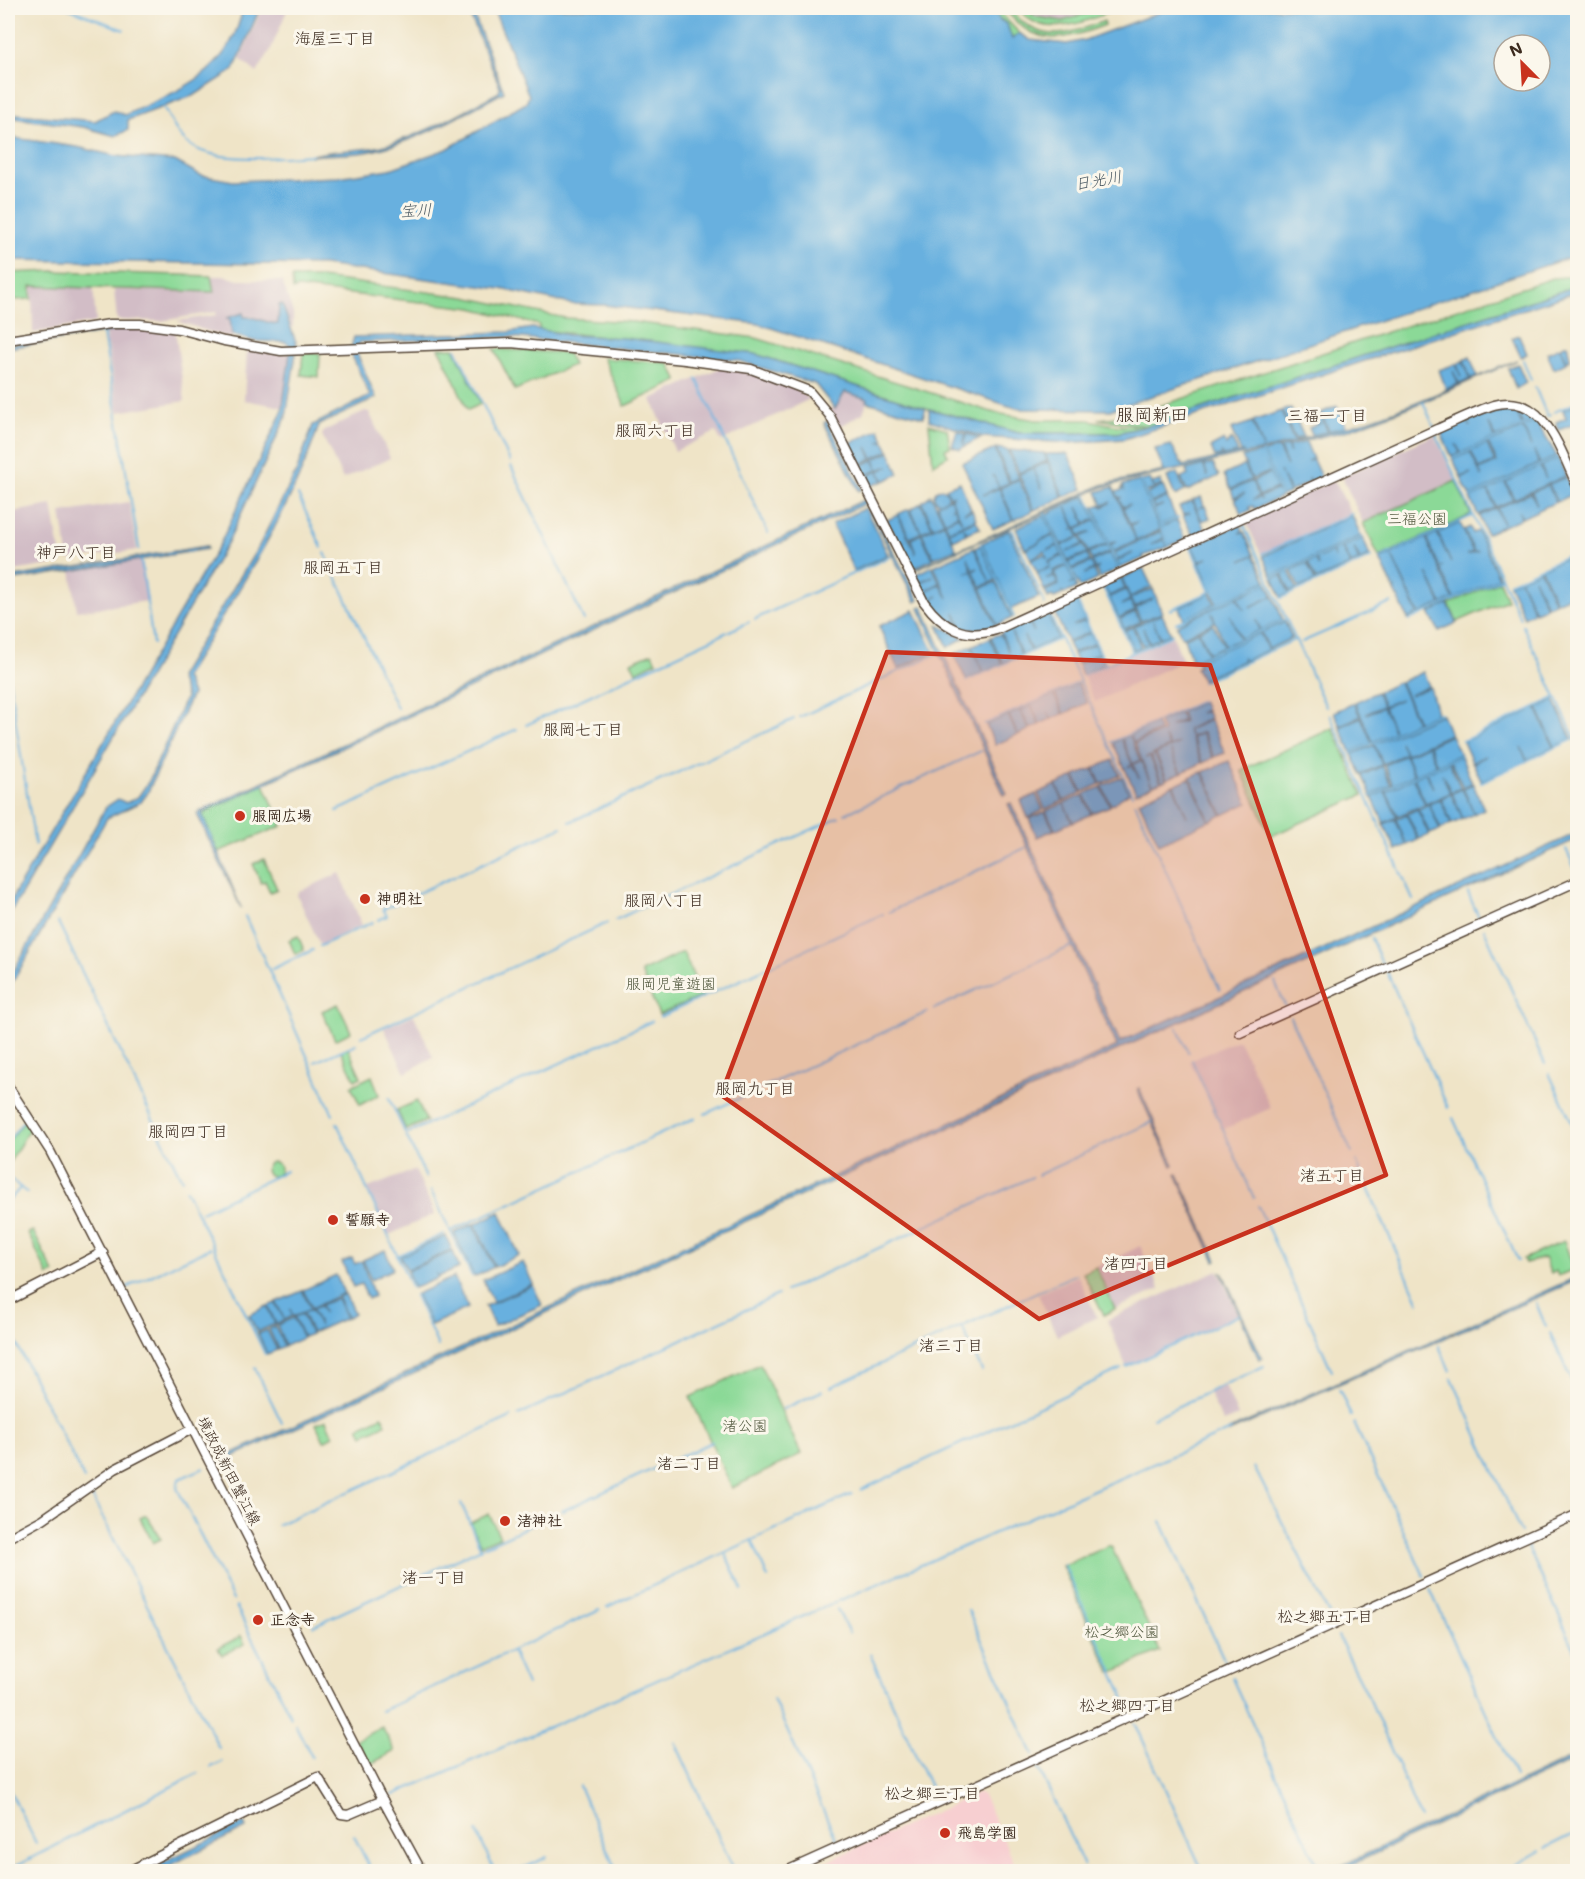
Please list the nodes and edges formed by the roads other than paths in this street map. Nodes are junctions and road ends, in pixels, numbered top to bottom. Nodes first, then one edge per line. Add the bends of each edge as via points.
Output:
1 (8, 340) edge
2 (1578, 488) edge
3 (1578, 881) edge
4 (1240, 1033) dead end
5 (8, 1086) edge
6 (103, 1252) junction
7 (8, 1301) edge
8 (192, 1429) junction
9 (1578, 1514) edge
10 (8, 1538) edge
11 (382, 1800) junction
12 (126, 1872) edge
13 (422, 1872) edge
14 (784, 1872) edge

1 - 2 street via 110,324 140,324 179,329 263,350 511,343 751,369 801,386 825,408 924,602 942,622 972,635 996,630 1491,406 1517,404 1539,414
3 - 4 street
5 - 6 street, 境政成新田蟹江線 via 50,1151
6 - 7 street
6 - 8 street, 境政成新田蟹江線
8 - 10 street via 115,1469 43,1519
8 - 11 street, 境政成新田蟹江線
9 - 14 street
11 - 12 street via 348,1815 341,1814 318,1777
11 - 13 street, 境政成新田蟹江線

